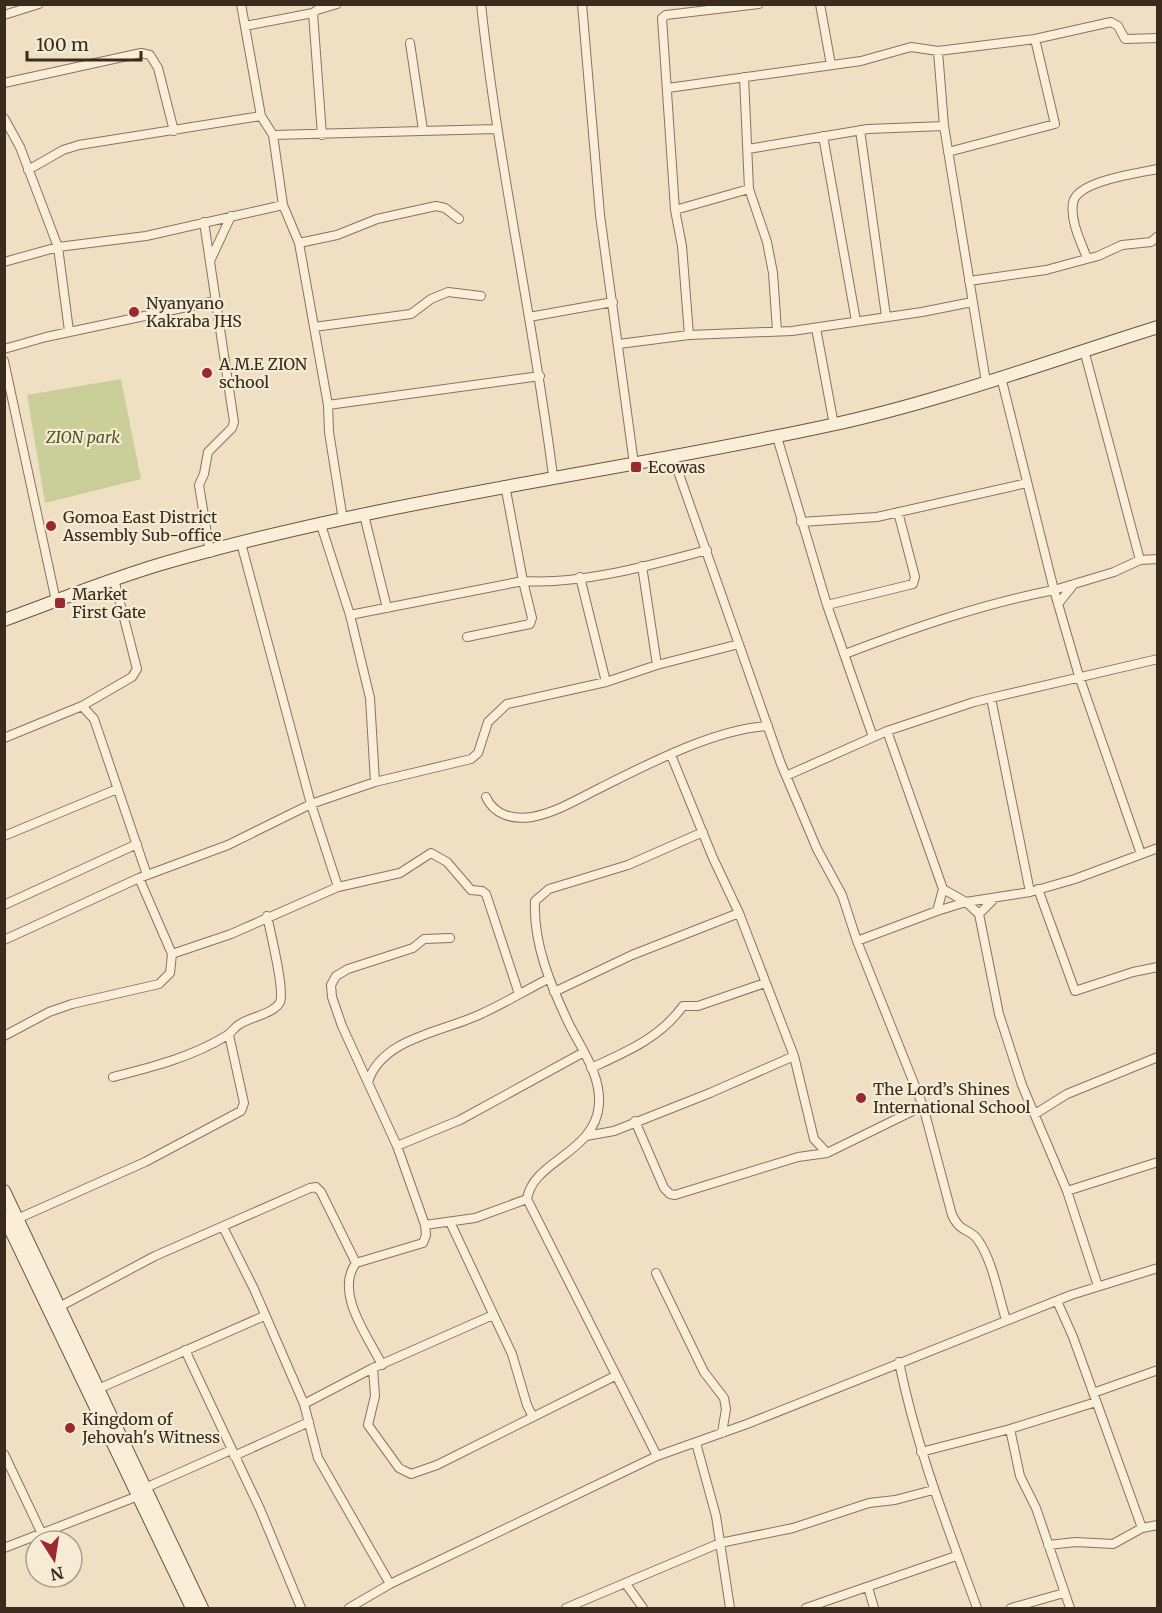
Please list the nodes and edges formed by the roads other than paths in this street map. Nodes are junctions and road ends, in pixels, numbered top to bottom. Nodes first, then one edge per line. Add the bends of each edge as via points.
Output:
1 (39, 4) edge
2 (241, 4) edge
3 (337, 4) edge
4 (481, 4) edge
5 (582, 4) edge
6 (759, 4) edge
7 (820, 4) edge
8 (317, 9) edge
9 (4, 15) edge
10 (245, 26) junction
11 (1158, 38) edge
12 (1035, 39) junction
13 (410, 43) dead end
14 (938, 51) junction
15 (831, 64) junction
16 (744, 77) junction
17 (4, 83) edge
18 (668, 88) junction
19 (261, 116) junction
20 (4, 118) edge
21 (944, 126) junction
22 (496, 129) junction
23 (423, 130) junction
24 (860, 130) junction
25 (174, 131) junction
26 (273, 135) junction
27 (322, 135) junction
28 (823, 136) junction
29 (747, 149) junction
30 (948, 152) junction
31 (1158, 169) edge
32 (28, 170) junction
33 (749, 189) junction
34 (283, 205) junction
35 (675, 210) junction
36 (231, 216) junction
37 (459, 219) dead end
38 (204, 222) junction
39 (1158, 236) edge
40 (300, 243) junction
41 (58, 248) junction
42 (1087, 258) junction
43 (210, 261) junction
44 (4, 262) edge
45 (969, 281) junction
46 (481, 296) dead end
47 (215, 302) junction
48 (613, 302) junction
49 (972, 302) junction
50 (886, 316) junction
51 (529, 317) junction
52 (856, 321) junction
53 (314, 327) junction
54 (1158, 327) edge
55 (816, 328) junction
56 (777, 331) junction
57 (69, 332) junction
58 (689, 335) junction
59 (619, 344) junction
60 (4, 349) edge
61 (1084, 350) junction
62 (5, 365) edge
63 (540, 376) junction
64 (1001, 377) junction
65 (986, 382) junction
66 (328, 405) junction
67 (834, 425) junction
68 (777, 437) junction
69 (673, 457) junction
70 (634, 464) junction
71 (553, 476) junction
72 (1028, 483) junction
73 (505, 485) junction
74 (898, 512) junction
75 (364, 515) junction
76 (343, 520) junction
77 (801, 522) junction
78 (321, 525) junction
79 (241, 543) junction
80 (706, 550) junction
81 (210, 553) junction
82 (1158, 559) edge
83 (1140, 561) junction
84 (642, 566) junction
85 (580, 577) junction
86 (114, 579) junction
87 (523, 581) junction
88 (1074, 584) junction
89 (1054, 590) junction
90 (56, 601) junction
91 (1058, 604) junction
92 (827, 605) junction
93 (387, 608) junction
94 (350, 615) junction
95 (4, 621) edge
96 (467, 637) dead end
97 (739, 644) junction
98 (845, 654) junction
99 (1158, 659) edge
100 (657, 665) junction
101 (1079, 676) junction
102 (606, 682) junction
103 (992, 698) junction
104 (82, 706) junction
105 (768, 726) junction
106 (887, 731) junction
107 (873, 737) junction
108 (4, 738) edge
109 (671, 755) junction
110 (786, 776) junction
111 (375, 782) junction
112 (117, 789) junction
113 (486, 797) dead end
114 (311, 804) junction
115 (703, 832) junction
116 (4, 836) edge
117 (137, 844) junction
118 (1158, 848) edge
119 (1141, 854) junction
120 (143, 877) junction
121 (338, 887) junction
122 (944, 889) junction
123 (1034, 890) junction
124 (994, 898) junction
125 (966, 902) junction
126 (4, 905) edge
127 (937, 911) junction
128 (739, 913) junction
129 (979, 914) junction
130 (267, 916) junction
131 (450, 938) dead end
132 (4, 940) edge
133 (857, 941) junction
134 (172, 954) junction
135 (1158, 967) edge
136 (548, 979) junction
137 (765, 983) junction
138 (554, 992) junction
139 (519, 994) junction
140 (230, 1035) junction
141 (4, 1036) edge
142 (584, 1052) junction
143 (794, 1056) junction
144 (1158, 1057) edge
145 (360, 1064) junction
146 (373, 1066) junction
147 (591, 1068) junction
148 (113, 1077) dead end
149 (368, 1082) junction
150 (923, 1106) junction
151 (1035, 1114) junction
152 (635, 1121) junction
153 (586, 1136) junction
154 (397, 1146) junction
155 (827, 1153) junction
156 (1158, 1162) edge
157 (4, 1191) edge
158 (1067, 1191) junction
159 (527, 1199) junction
160 (4, 1215) edge
161 (17, 1218) junction
162 (450, 1222) junction
163 (425, 1225) junction
164 (224, 1227) junction
165 (356, 1263) junction
166 (1158, 1268) edge
167 (656, 1273) dead end
168 (1098, 1286) junction
169 (1057, 1301) junction
170 (59, 1307) junction
171 (493, 1315) junction
172 (264, 1316) junction
173 (1006, 1320) junction
174 (185, 1350) junction
175 (899, 1362) junction
176 (377, 1367) junction
177 (1158, 1370) edge
178 (615, 1376) junction
179 (98, 1389) junction
180 (1095, 1397) junction
181 (304, 1404) junction
182 (533, 1417) junction
183 (309, 1422) junction
184 (1010, 1430) junction
185 (722, 1433) junction
186 (696, 1443) junction
187 (921, 1452) junction
188 (233, 1453) junction
189 (4, 1454) edge
190 (657, 1456) junction
191 (933, 1490) junction
192 (142, 1492) junction
193 (1158, 1525) edge
194 (1142, 1528) junction
195 (40, 1529) edge
196 (54, 1529) edge
197 (24, 1541) edge
198 (720, 1543) junction
199 (1048, 1545) junction
200 (4, 1548) edge
201 (956, 1556) junction
202 (390, 1584) junction
203 (626, 1584) junction
204 (868, 1587) junction
205 (1064, 1593) junction
206 (192, 1608) edge
207 (201, 1608) edge
208 (301, 1608) edge
209 (349, 1608) edge
210 (567, 1608) edge
211 (643, 1608) edge
212 (730, 1608) edge
213 (806, 1608) edge
214 (874, 1608) edge
215 (977, 1608) edge
216 (1011, 1608) edge
217 (1070, 1608) edge

1 - 9 street
2 - 10 street
3 - 8 street
4 - 22 street
5 - 48 street via 600,215
6 - 18 street via 662,18
7 - 15 street
8 - 10 street
8 - 27 street
10 - 19 street
11 - 12 street via 1125,39 1111,22
12 - 14 street
12 - 30 street via 1055,124
13 - 23 street
14 - 15 street via 911,47 861,61
14 - 21 street
15 - 16 street
16 - 18 street
16 - 29 street
17 - 25 street via 141,53 150,55 158,68
18 - 35 street
19 - 25 street
19 - 26 street
20 - 32 street
21 - 24 street
21 - 30 street
22 - 23 street
22 - 51 street
23 - 27 street
24 - 28 street
24 - 50 street
25 - 32 street via 78,145
26 - 27 street
26 - 34 street
28 - 29 street
28 - 52 street
29 - 33 street
30 - 45 street
31 - 42 street via 1096,183 1075,198 1075,223
32 - 41 street
33 - 35 street
33 - 56 street via 770,253
34 - 36 street
34 - 40 street
35 - 58 street
36 - 38 street
36 - 43 street
37 - 40 street via 436,206
38 - 41 street via 146,236
38 - 43 street
39 - 42 street via 1151,242 1122,245
40 - 53 street
41 - 44 street
41 - 57 street
42 - 45 street via 1046,270
43 - 47 street
45 - 49 street
46 - 53 street via 448,292 411,314
47 - 57 street
47 - 81 street via 234,422 208,452 199,485
48 - 51 street
48 - 59 street
49 - 50 street
49 - 65 street
50 - 52 street
51 - 63 street
52 - 55 street
53 - 66 street
54 - 61 street
55 - 56 street
55 - 67 street
56 - 58 street
57 - 60 street
58 - 59 street
59 - 70 street
61 - 64 street
61 - 83 street
62 - 90 street
63 - 66 street
63 - 71 street
64 - 65 street
64 - 72 street
65 - 67 street
66 - 76 street
67 - 68 street
68 - 69 street
68 - 77 street
69 - 70 street
69 - 80 street
70 - 71 street
71 - 73 street
72 - 74 street
72 - 89 street
73 - 75 street
73 - 87 street
74 - 77 street
74 - 92 street via 915,577 913,584
75 - 76 street
75 - 93 street
76 - 78 street
77 - 92 street
78 - 79 street
78 - 94 street
79 - 81 street
79 - 114 street
80 - 84 street
80 - 97 street
81 - 86 street
82 - 83 street
83 - 88 street
84 - 85 street
84 - 100 street
85 - 87 street via 539,584
85 - 102 street
86 - 90 street
86 - 104 street via 137,669 132,677
87 - 93 street
87 - 96 street via 530,624
88 - 89 street
88 - 91 street
89 - 91 street
89 - 98 street via 1003,601
90 - 95 street
91 - 101 street
92 - 98 street
93 - 94 street
94 - 111 street via 370,698
97 - 100 street
97 - 105 street
98 - 107 street
99 - 101 street
100 - 102 street
101 - 103 street
101 - 119 street
102 - 111 street via 507,704 489,722 476,756
103 - 106 street
103 - 123 street
104 - 108 street
104 - 112 street via 93,719
105 - 109 street via 741,730
105 - 110 street
106 - 107 street
106 - 122 street
107 - 110 street
109 - 113 street via 563,807 531,817 498,813
109 - 115 street
110 - 133 street via 817,849 842,895
111 - 114 street
112 - 116 street
112 - 117 street
114 - 120 street via 228,844
114 - 121 street
115 - 128 street
115 - 136 street via 628,866 540,894 535,909
117 - 120 street
117 - 126 street
118 - 119 street
119 - 123 street
120 - 132 street
120 - 134 street
121 - 130 street
121 - 139 street via 400,873 424,855 437,855 453,867 471,890 486,894
122 - 125 street
122 - 127 street
123 - 124 street
123 - 135 street via 1075,991
124 - 125 street
124 - 129 street
125 - 127 street
125 - 129 street
127 - 133 street
128 - 137 street
128 - 138 street via 632,955
129 - 151 street via 999,1014
130 - 134 street via 231,934
130 - 140 street via 278,967 280,1002 239,1024
131 - 145 street via 424,939 413,948 336,976 331,985 332,998
133 - 150 street
134 - 141 street via 170,973 159,984 72,1004
136 - 138 street
136 - 139 street
137 - 143 street
137 - 147 street via 698,1006 683,1006 653,1037
138 - 142 street
139 - 146 street via 482,1014 402,1045
140 - 148 street via 185,1055
140 - 161 street via 244,1103 241,1111 145,1162
142 - 147 street
142 - 154 street via 460,1120
143 - 152 street
143 - 155 street via 814,1139
144 - 151 street via 1067,1094
145 - 146 street
145 - 149 street
146 - 149 street
147 - 153 street via 599,1108
149 - 154 street
150 - 155 street
150 - 173 street via 952,1215 959,1228 973,1235 981,1246
151 - 158 street
152 - 153 street
152 - 155 street via 670,1194 798,1157
153 - 159 street via 538,1177
154 - 163 street
156 - 158 street
157 - 161 street
158 - 168 street
159 - 162 street via 475,1218
159 - 178 street
160 - 192 street
161 - 170 street
162 - 163 street
162 - 171 street
163 - 165 street via 421,1245
164 - 165 street via 316,1187
164 - 170 street via 155,1256
164 - 172 street
165 - 176 street via 348,1278 351,1302
166 - 168 street
167 - 185 street via 704,1372 724,1398
168 - 169 street
169 - 173 street
169 - 180 street
170 - 179 street
171 - 176 street
171 - 182 street via 512,1354
172 - 174 street
172 - 181 street
173 - 175 street
174 - 179 street
174 - 188 street
175 - 185 street
175 - 187 street
176 - 181 street
176 - 182 street via 368,1425 406,1474 437,1465
177 - 180 street
178 - 182 street
178 - 190 street
179 - 192 street
180 - 184 street
180 - 194 street
181 - 183 street
183 - 188 street
183 - 202 street via 318,1458
184 - 187 street
184 - 199 street via 1020,1476
185 - 186 street
186 - 190 street
186 - 198 street
187 - 191 street
188 - 192 street
188 - 208 street
189 - 195 street
190 - 202 street
191 - 198 street via 869,1503 793,1528
191 - 201 street
192 - 196 street
192 - 206 street
192 - 207 street
193 - 194 street
194 - 199 street via 1113,1544
197 - 200 street
198 - 203 street
198 - 212 street
199 - 205 street
201 - 204 street
201 - 215 street
202 - 209 street
203 - 210 street
203 - 211 street
204 - 213 street
204 - 214 street
205 - 216 street
205 - 217 street

